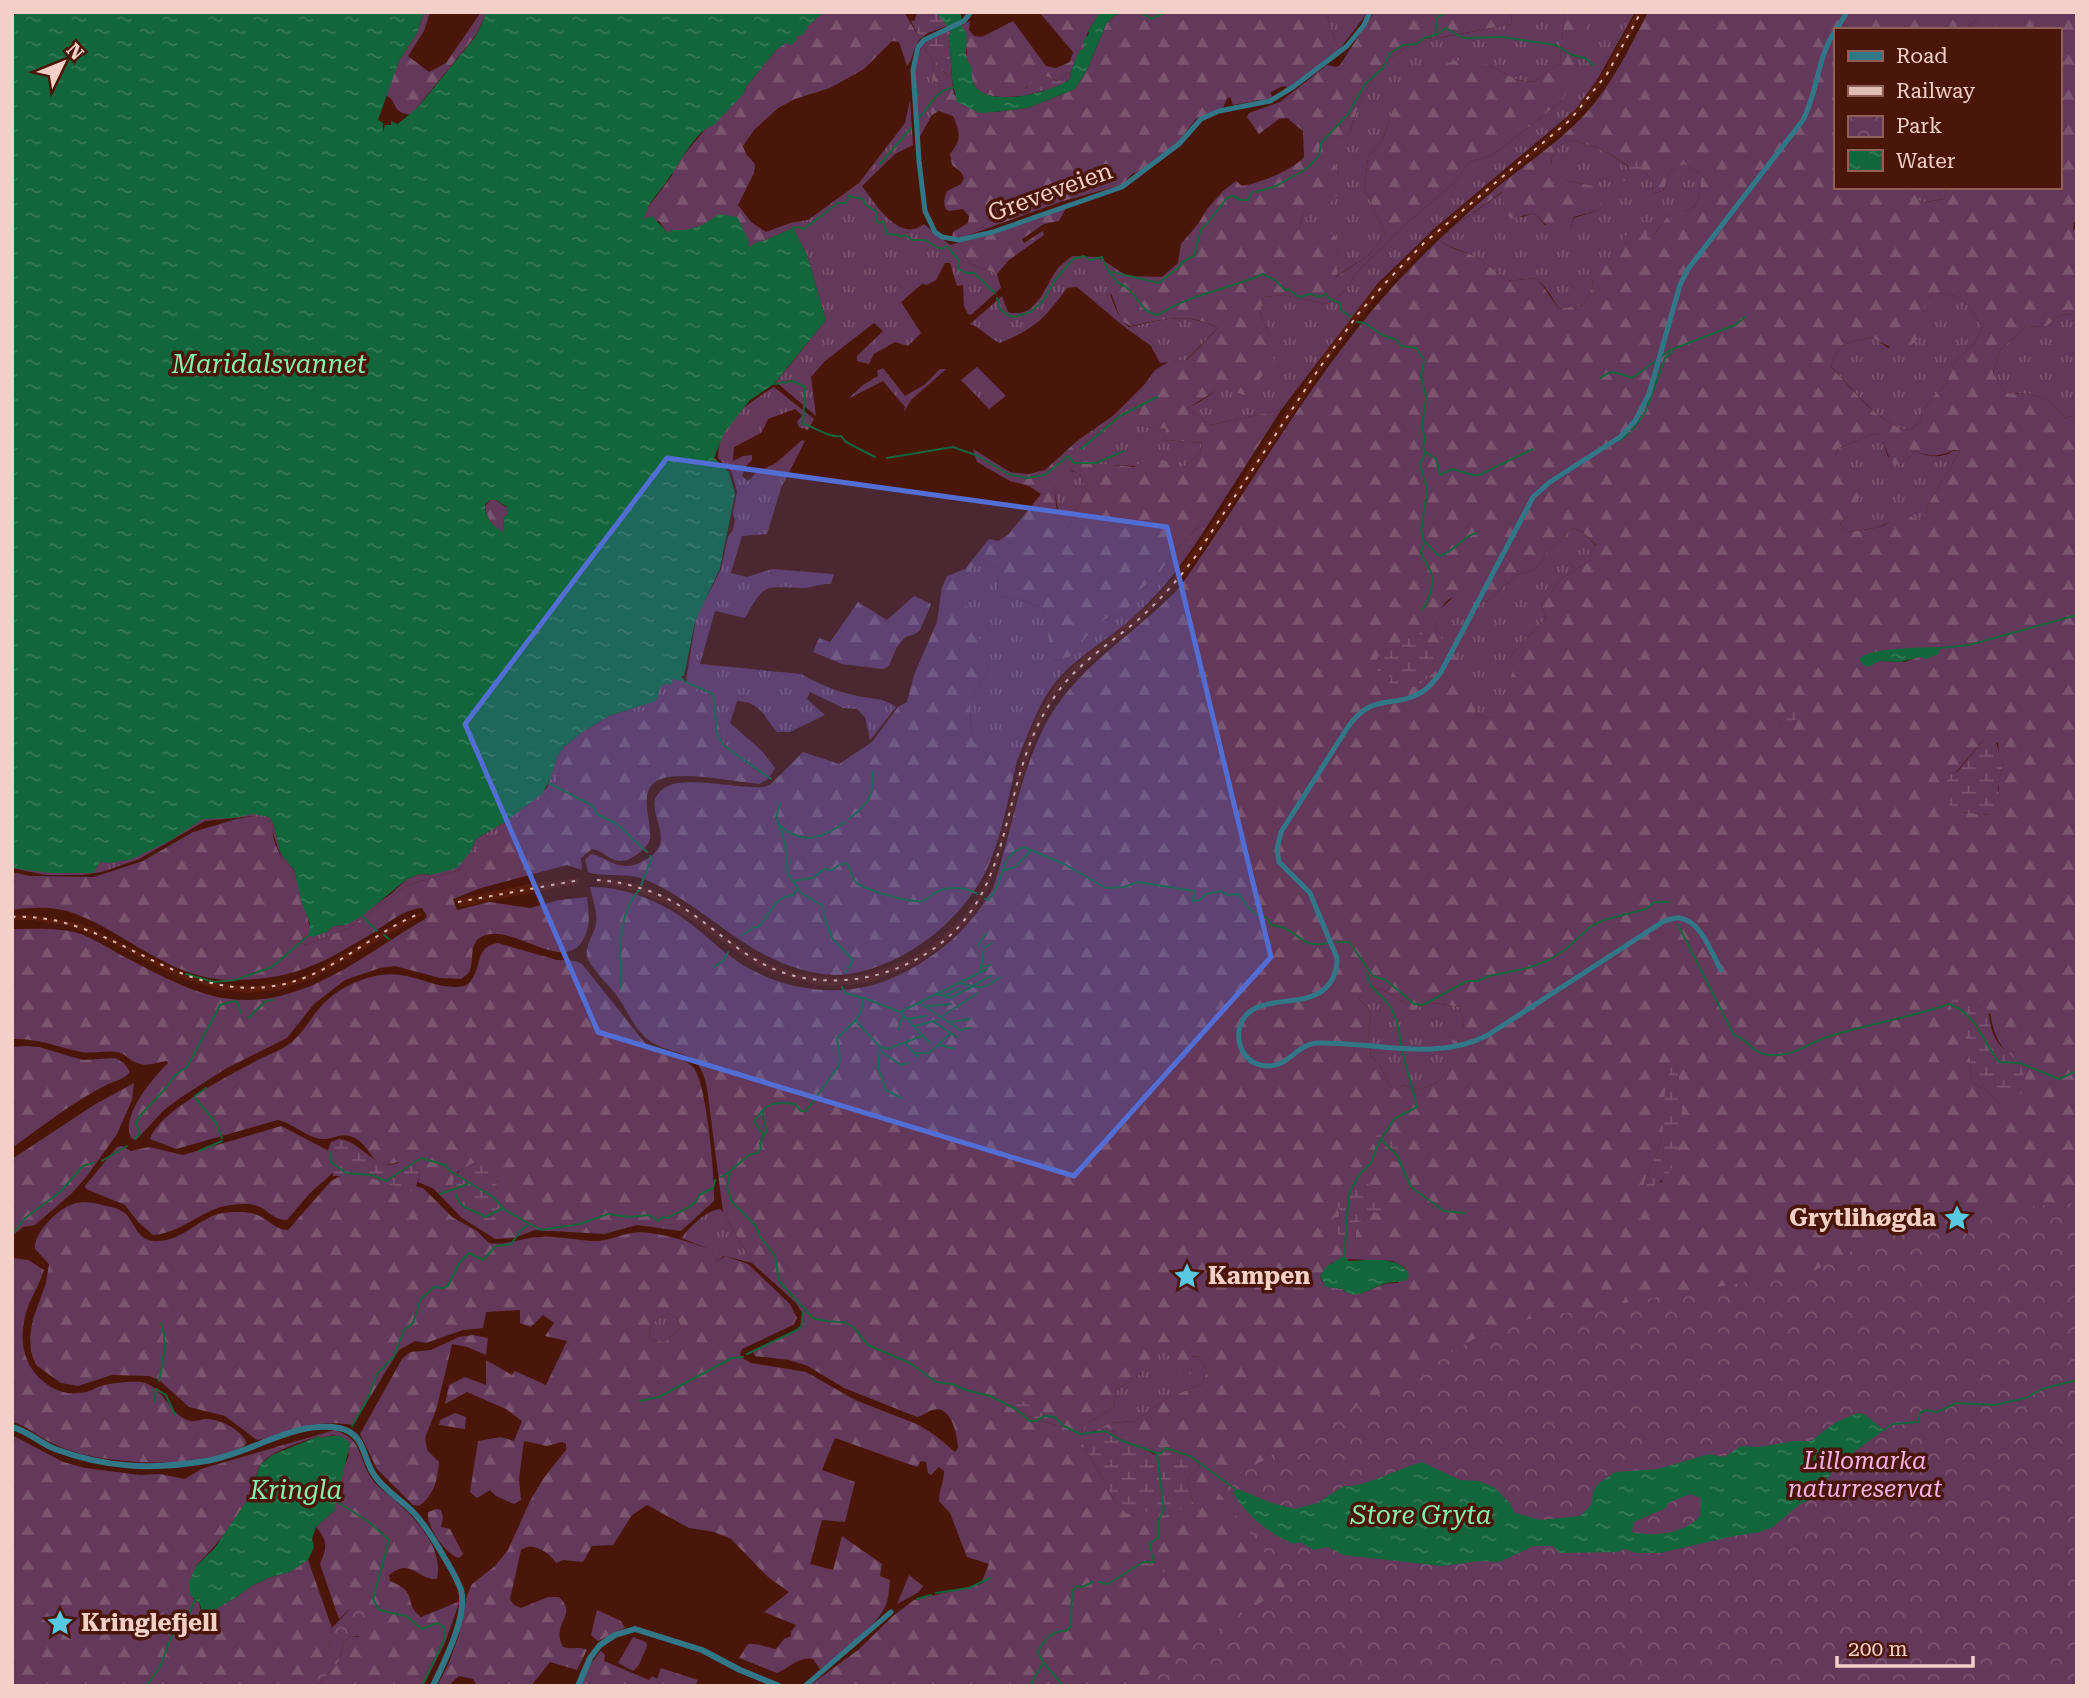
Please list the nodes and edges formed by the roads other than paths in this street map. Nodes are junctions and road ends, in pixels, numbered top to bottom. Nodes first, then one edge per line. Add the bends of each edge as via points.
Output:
1 (971, 12) edge
2 (1370, 12) edge
3 (1847, 12) edge
4 (1837, 28) edge
5 (1834, 34) edge
6 (1721, 970) dead end
7 (12, 1427) edge
8 (891, 1612) dead end
9 (433, 1686) edge
10 (578, 1686) edge
11 (779, 1686) edge
12 (805, 1686) edge

1 - 2 street, Greveveien via 960,23 929,36 918,47 914,63 925,211 935,232 959,240 1122,187 1179,144 1205,117 1270,101 1293,87 1347,46
3 - 4 street
5 - 6 street via 1803,120 1699,253 1680,285 1653,383 1635,421 1620,437 1533,497 1441,672 1423,691 1378,703 1356,716 1281,832 1279,862 1313,898 1337,967 1329,985 1316,996 1265,1004 1250,1012 1240,1027 1240,1043 1246,1057 1265,1066 1280,1064 1316,1043 1434,1049 1468,1044 1664,921 1678,917 1697,928
7 - 9 street via 60,1451 133,1467 223,1458 307,1429 335,1427 351,1432 360,1440 376,1478 431,1536 460,1588 460,1617
8 - 12 street
10 - 11 street via 600,1645 635,1629 702,1650

